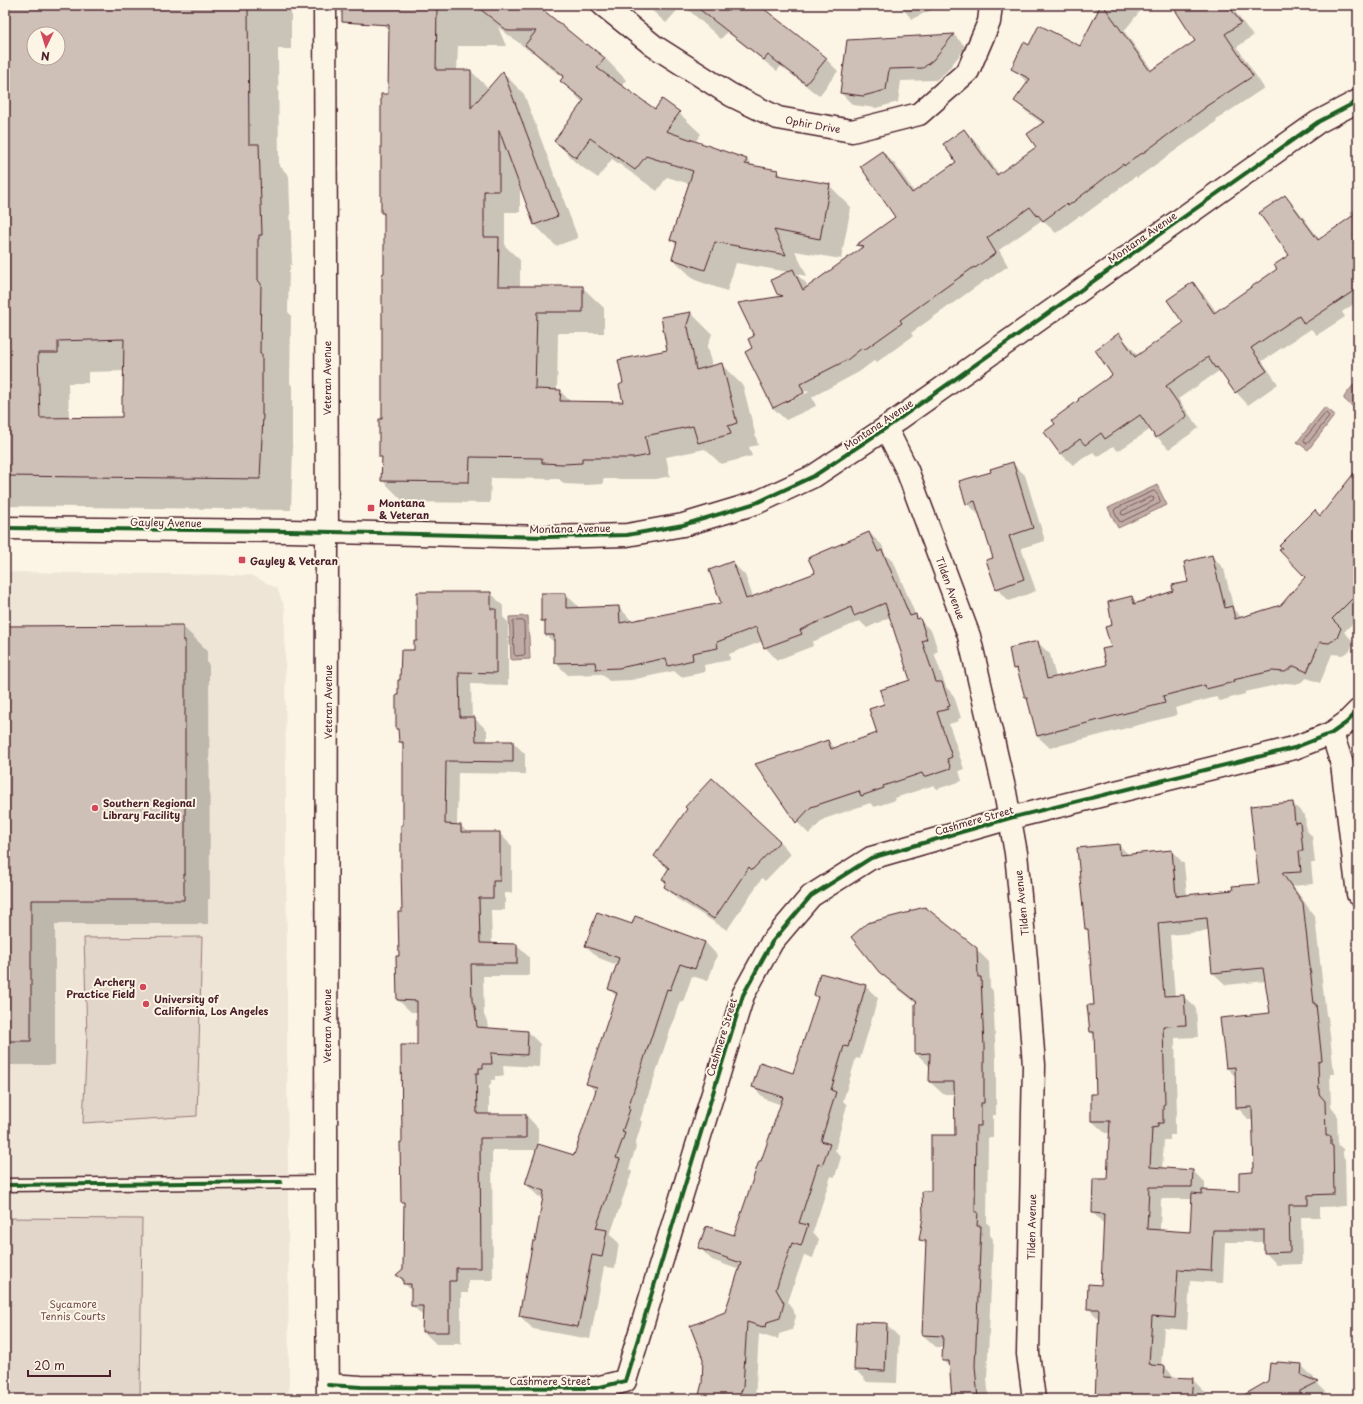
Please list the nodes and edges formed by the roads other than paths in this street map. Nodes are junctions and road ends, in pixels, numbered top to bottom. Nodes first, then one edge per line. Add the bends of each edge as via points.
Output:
1 (324, 5) edge
2 (604, 5) edge
3 (991, 5) edge
4 (1358, 101) edge
5 (886, 428) junction
6 (5, 528) edge
7 (327, 532) junction
8 (1358, 711) edge
9 (1332, 733) junction
10 (1010, 818) junction
11 (1358, 894) edge
12 (326, 1182) junction
13 (5, 1185) edge
14 (626, 1390) edge
15 (328, 1392) edge
16 (1034, 1399) edge

1 - 7 street, Veteran Avenue
2 - 3 street, Ophir Drive via 654,46 731,95 778,118 852,131 919,114 968,71 989,22
4 - 5 street, Montana Avenue via 1318,122
5 - 7 street, Montana Avenue via 814,476 762,500 676,526 627,535
5 - 10 street, Tilden Avenue via 907,470 969,636
6 - 7 street, Gayley Avenue
7 - 12 street, Veteran Avenue
8 - 9 street, Cashmere Street
9 - 10 street, Cashmere Street via 1294,748
9 - 11 street via 1342,764
10 - 14 street, Cashmere Street via 871,858 811,896 772,942 743,995
10 - 16 street, Tilden Avenue via 1016,852 1034,1066 1028,1354
12 - 13 lane
12 - 15 street, Veteran Avenue
14 - 15 street, Cashmere Street via 369,1387

